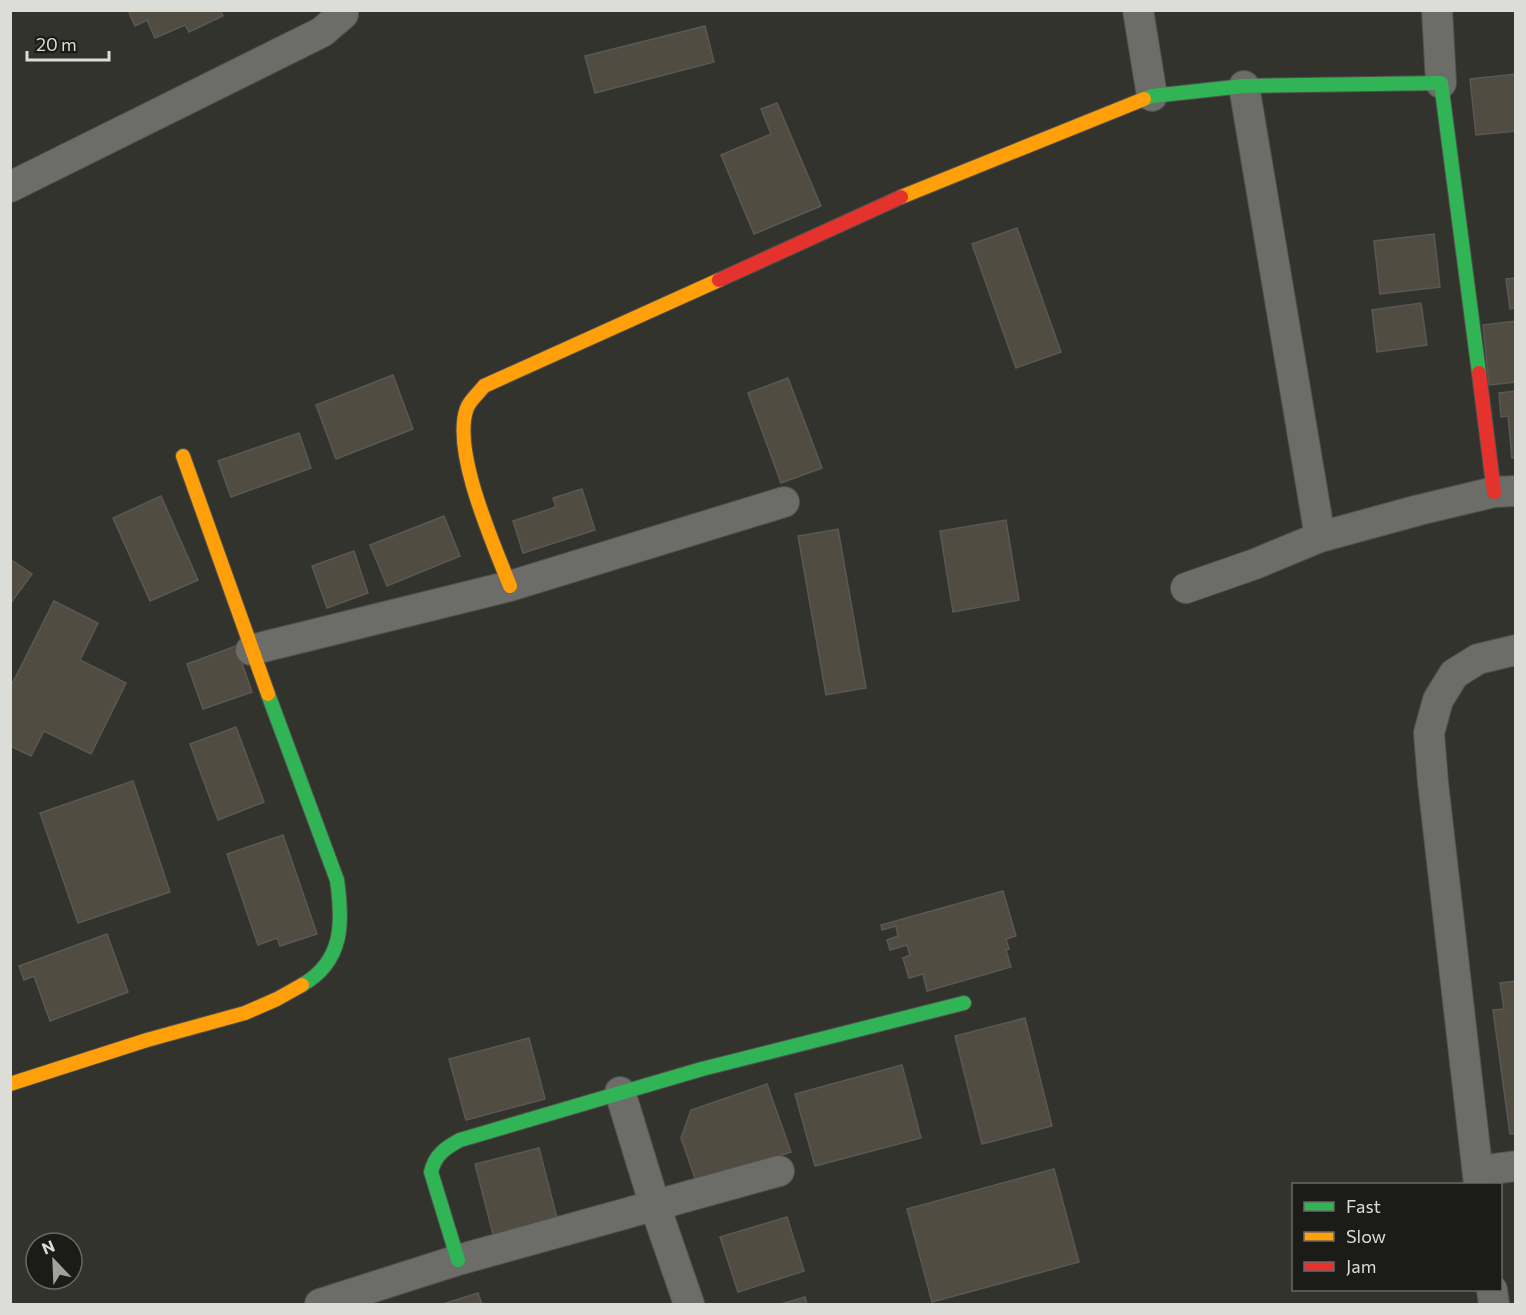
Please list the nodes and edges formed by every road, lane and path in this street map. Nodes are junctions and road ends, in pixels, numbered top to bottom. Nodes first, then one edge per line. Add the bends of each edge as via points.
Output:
1 (343, 10) edge
2 (1138, 10) edge
3 (1437, 10) edge
4 (1441, 83) junction
5 (1244, 86) junction
6 (1152, 96) junction
7 (10, 187) edge
8 (183, 456) dead end
9 (1505, 491) edge
10 (784, 502) dead end
11 (1320, 537) junction
12 (510, 586) junction
13 (1186, 588) dead end
14 (251, 650) junction
15 (1515, 650) edge
16 (964, 1003) dead end
17 (10, 1084) edge
18 (620, 1092) junction
19 (1515, 1166) edge
20 (779, 1171) dead end
21 (1479, 1178) edge
22 (656, 1206) junction
23 (458, 1260) junction
24 (368, 1297) edge
25 (320, 1305) edge
26 (689, 1305) edge

1 - 7 street via 322,32
2 - 6 street
3 - 4 street
4 - 5 street
4 - 9 street
5 - 6 street
5 - 11 street
6 - 12 street via 932,183 484,386 467,408 463,433 468,469
8 - 14 street
9 - 11 street
10 - 12 street
11 - 13 street
12 - 14 street
14 - 17 street via 337,880 340,936 332,956 316,977 245,1013
15 - 21 street via 1478,659 1454,674 1438,700 1430,733
16 - 18 street
18 - 22 street
18 - 23 street via 460,1140 434,1158 431,1172
19 - 21 street
20 - 22 street
22 - 23 street
22 - 26 street
23 - 24 street
24 - 25 street

